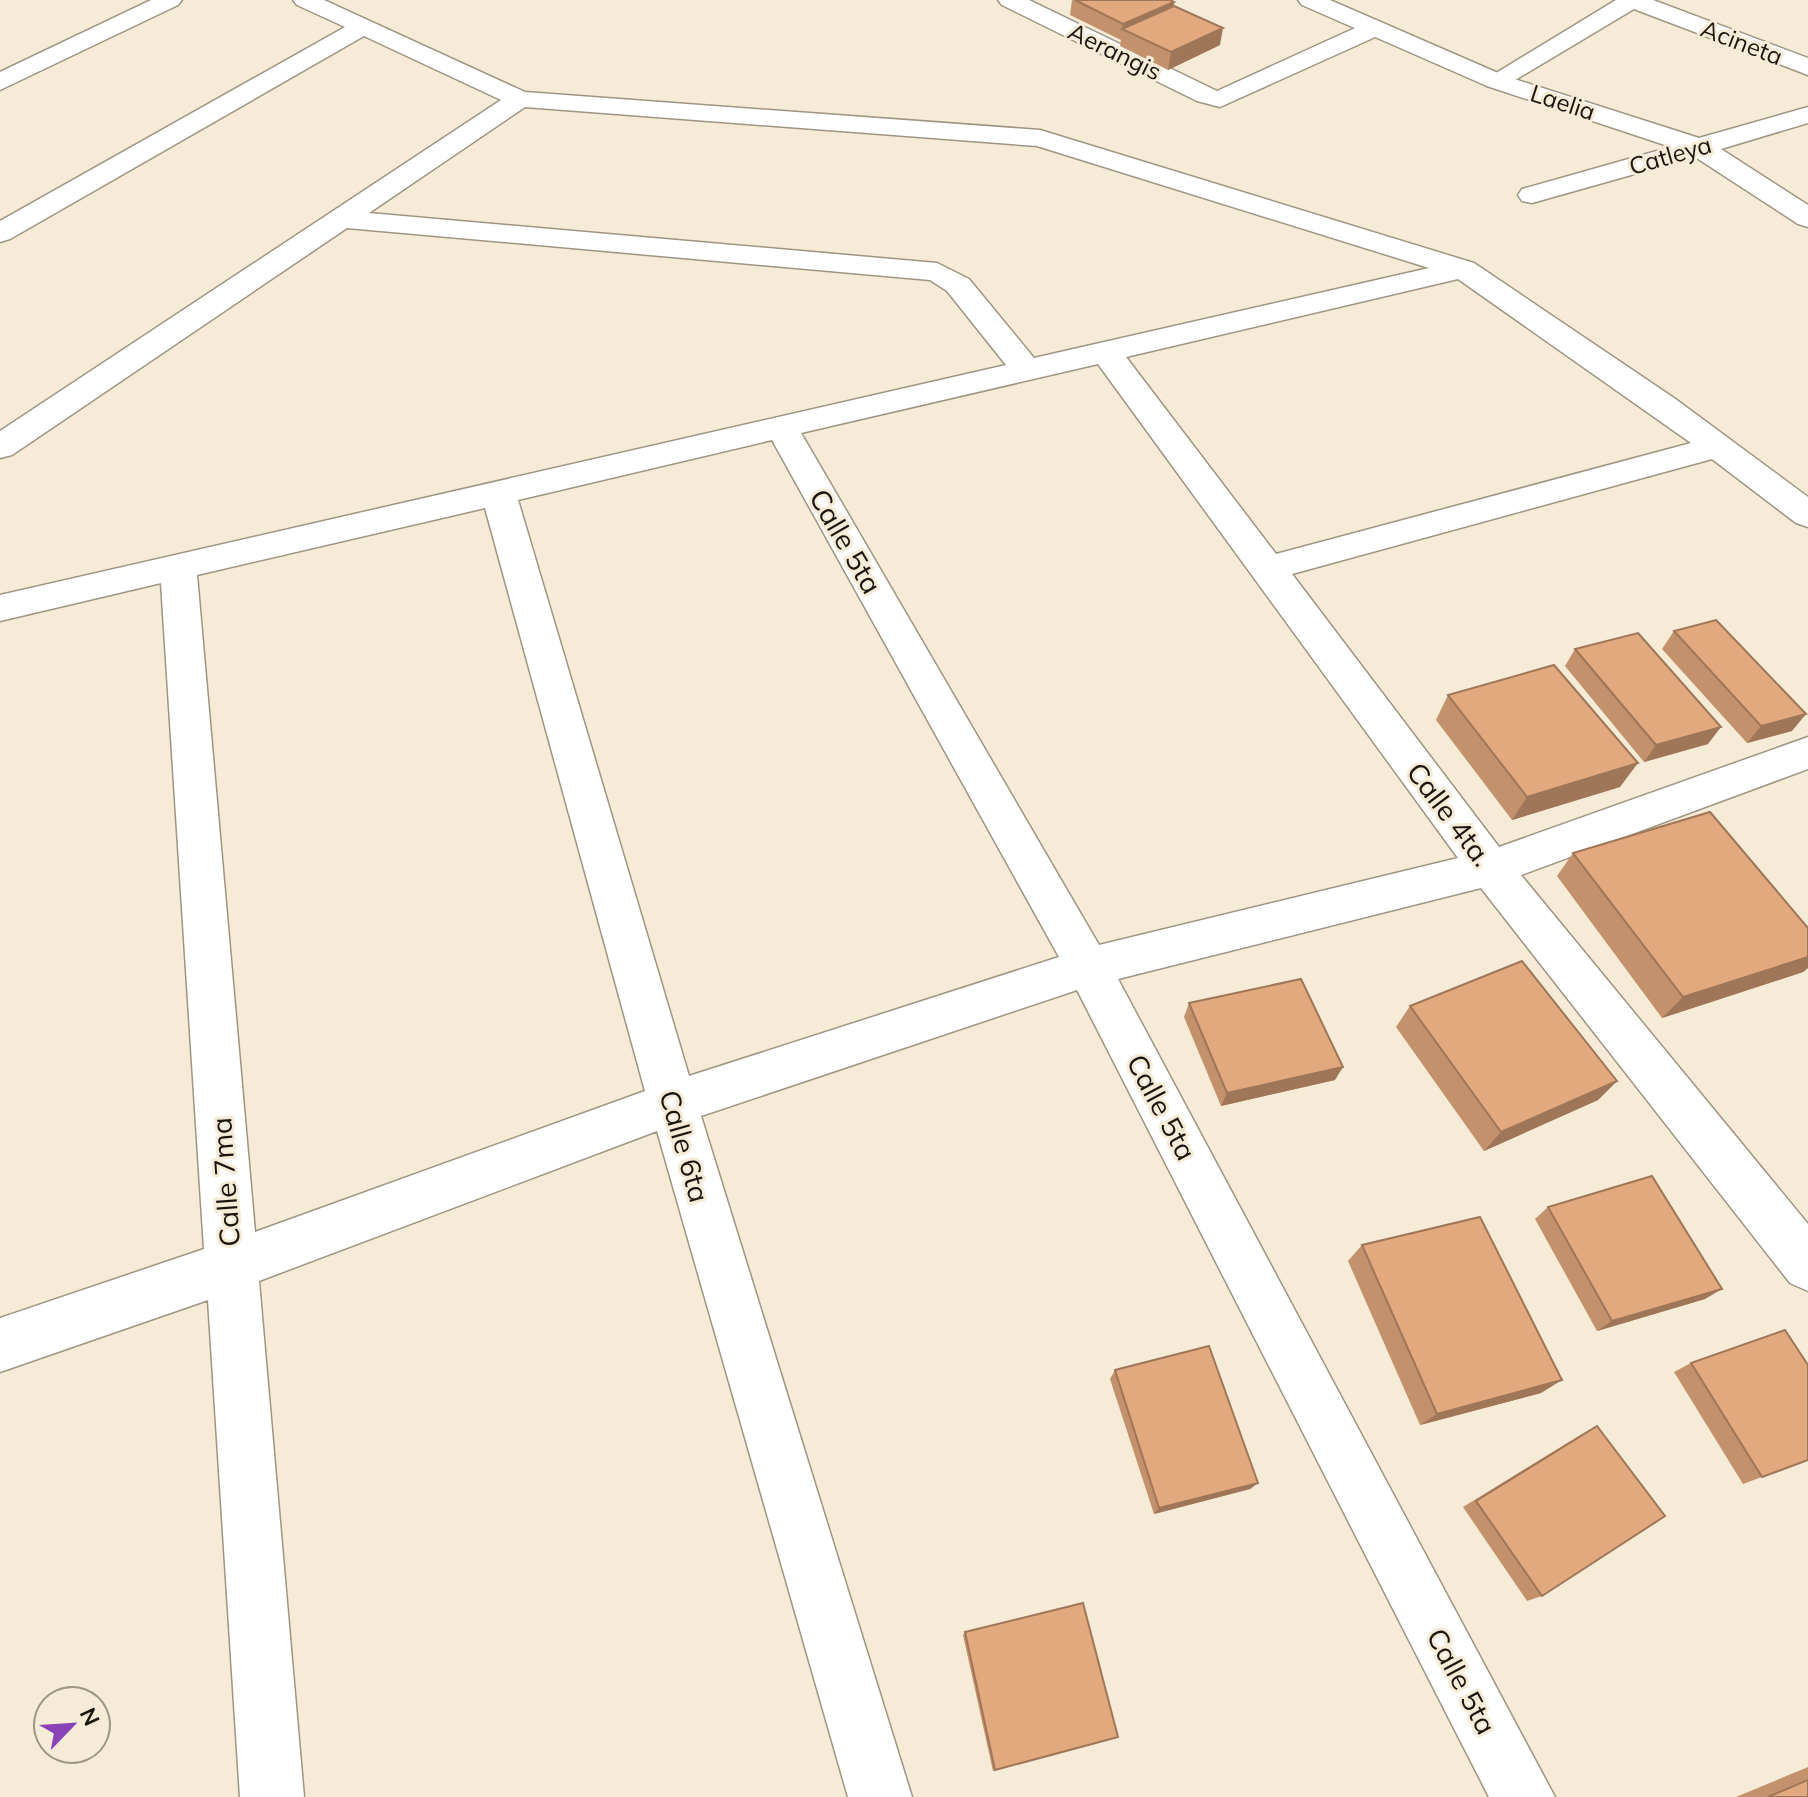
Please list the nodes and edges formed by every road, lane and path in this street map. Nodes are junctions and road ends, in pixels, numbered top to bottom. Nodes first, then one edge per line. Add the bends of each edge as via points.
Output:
1 (170, 0) edge
2 (305, 0) edge
3 (1010, 0) edge
4 (1310, 0) edge
5 (1632, 0) edge
6 (363, 27) junction
7 (1375, 28) junction
8 (1808, 67) edge
9 (1496, 81) junction
10 (0, 82) edge
11 (520, 99) junction
12 (1808, 115) edge
13 (1699, 147) junction
14 (1532, 195) dead end
15 (1808, 218) edge
16 (343, 219) junction
17 (0, 233) edge
18 (1463, 269) junction
19 (1106, 352) junction
20 (1027, 370) junction
21 (781, 427) junction
22 (0, 447) edge
23 (1718, 447) junction
24 (498, 492) junction
25 (1808, 515) edge
26 (178, 566) junction
27 (1269, 568) junction
28 (0, 608) edge
29 (1808, 753) edge
30 (1490, 868) junction
31 (1088, 967) junction
32 (673, 1103) junction
33 (1803, 1250) edge
34 (231, 1266) junction
35 (0, 1345) edge
36 (272, 1797) edge
37 (880, 1797) edge
38 (1523, 1797) edge

1 - 10 street
2 - 6 street
3 - 7 street, Aerangis via 1220,99
4 - 7 street, Laelia
5 - 8 street, Acineta
5 - 9 street
6 - 11 street
6 - 17 street
7 - 9 street, Laelia
9 - 13 street, Laelia
11 - 16 street
11 - 18 street via 1040,138
12 - 13 street, Catleya
13 - 14 street, Catleya
13 - 15 street, Laelia
16 - 20 street via 937,272 958,285
16 - 22 street
18 - 19 street
18 - 23 street
19 - 20 street
19 - 27 street, Calle 4ta.
20 - 21 street
21 - 24 street
21 - 31 street, Calle 5ta
23 - 25 street
23 - 27 street
24 - 26 street
24 - 32 street, Calle 6ta
26 - 28 street
26 - 34 street, Calle 7ma
27 - 30 street, Calle 4ta.
29 - 30 street
30 - 31 street
30 - 33 street, Calle 4ta.
31 - 32 street
31 - 38 street, Calle 5ta
32 - 34 street
32 - 37 street, Calle 6ta
34 - 35 street
34 - 36 street, Calle 7ma

